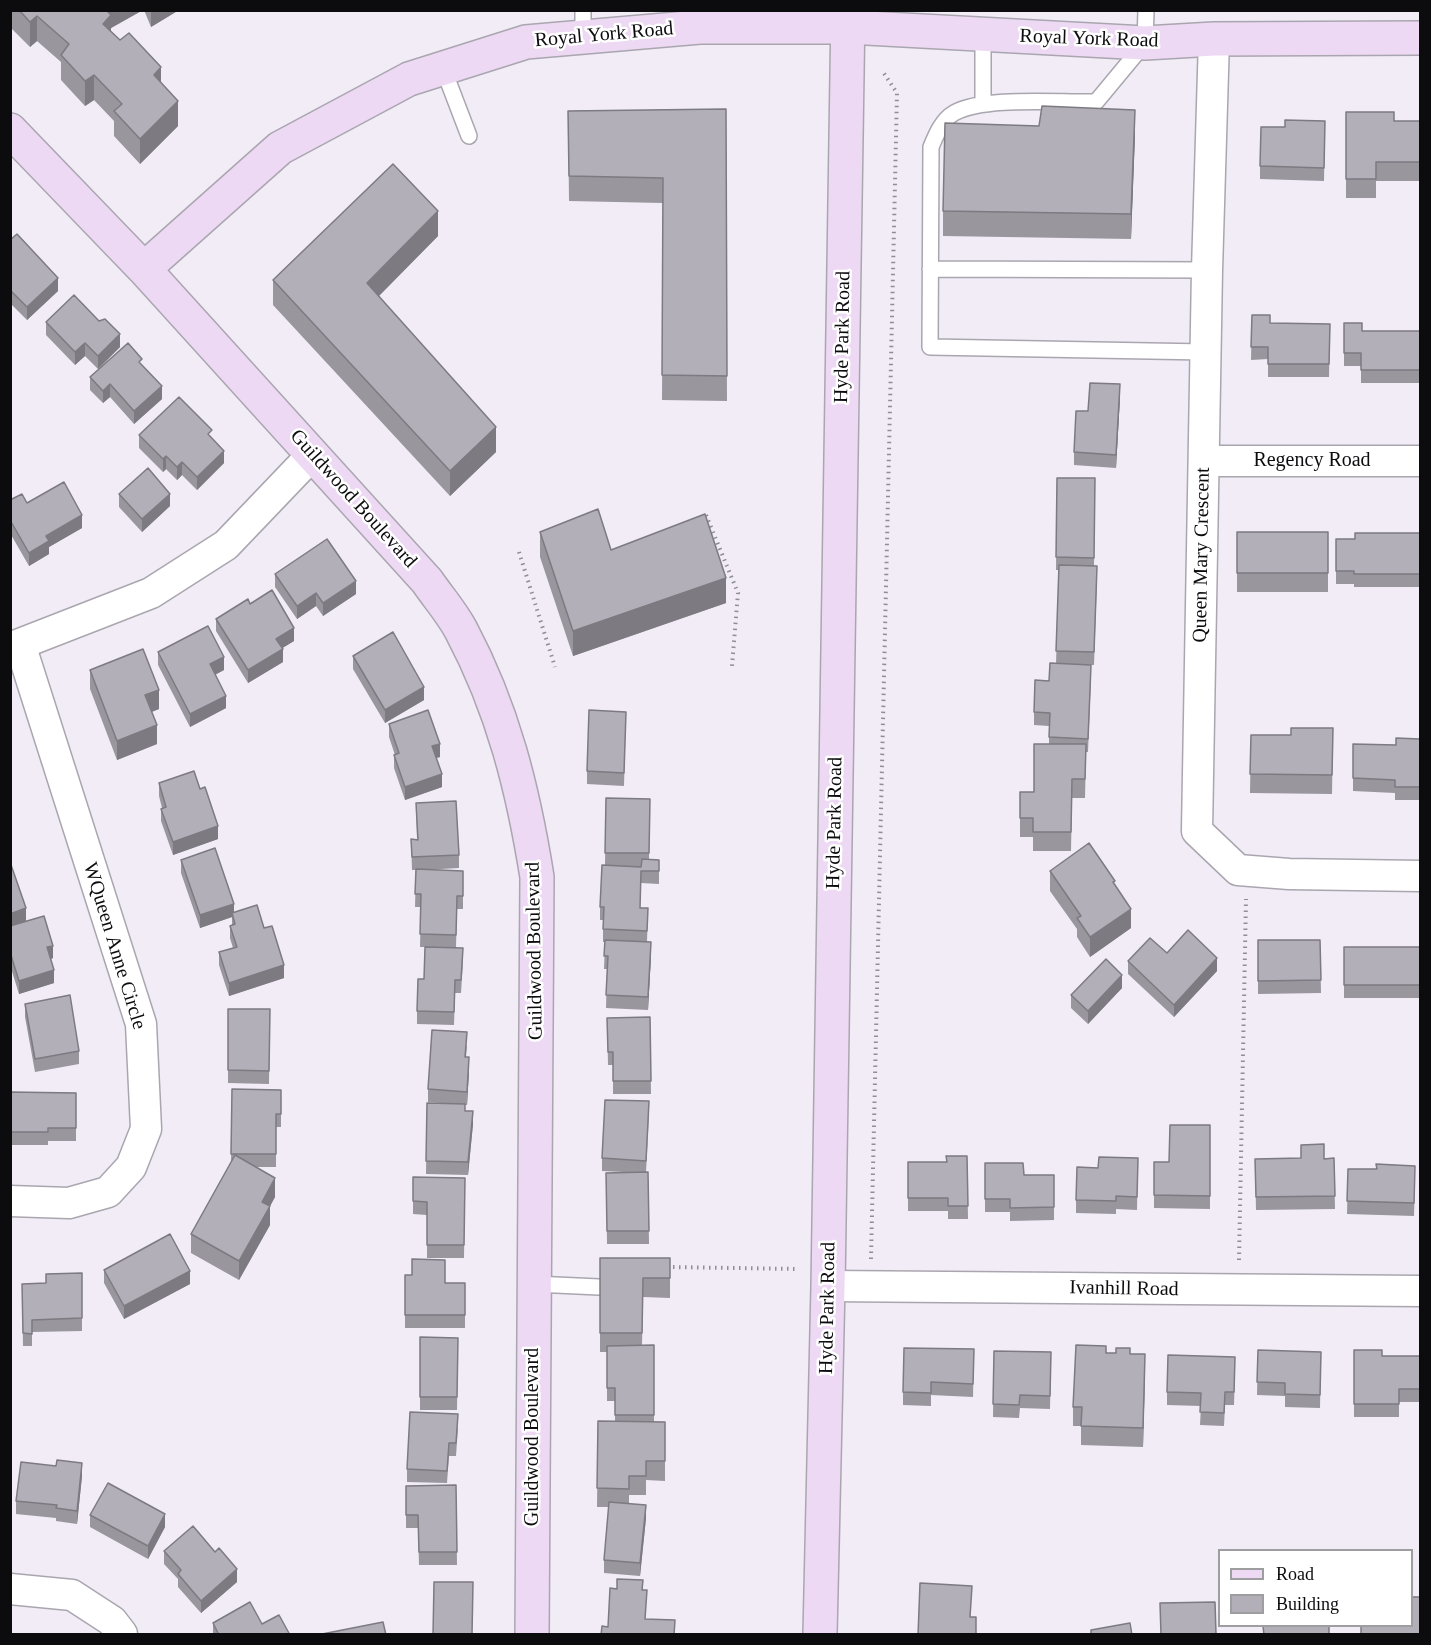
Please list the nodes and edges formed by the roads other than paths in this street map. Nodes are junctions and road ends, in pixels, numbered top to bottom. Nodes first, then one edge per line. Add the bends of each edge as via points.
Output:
1 (1146, 10) edge
2 (700, 19) edge
3 (848, 19) edge
4 (583, 24) edge
5 (983, 34) junction
6 (1420, 38) edge
7 (1214, 39) junction
8 (1145, 43) junction
9 (443, 68) junction
10 (983, 103) junction
11 (10, 130) edge
12 (469, 136) dead end
13 (144, 269) junction
14 (930, 269) junction
15 (1207, 270) junction
16 (1205, 352) junction
17 (313, 454) junction
18 (1204, 461) junction
19 (1420, 461) edge
20 (15, 645) edge
21 (1420, 876) edge
22 (10, 1201) edge
23 (828, 1278) junction
24 (534, 1284) junction
25 (599, 1287) edge
26 (1420, 1291) edge
27 (10, 1589) edge
28 (122, 1635) edge
29 (532, 1635) edge
30 (820, 1635) edge

1 - 8 lane
2 - 3 street, Royal York Road
2 - 4 street, Royal York Road
3 - 5 street, Royal York Road
3 - 23 street, Hyde Park Road
4 - 9 street, Royal York Road
5 - 8 street, Royal York Road
5 - 10 lane
6 - 7 street, Royal York Road
7 - 8 street, Royal York Road
7 - 15 street, Queen Mary Crescent
8 - 10 lane via 1096,102
9 - 12 lane
9 - 13 street, Royal York Road via 409,79 280,148
10 - 14 lane via 953,114 937,131 932,147
11 - 13 street, Guildwood Boulevard
13 - 17 street, Guildwood Boulevard
14 - 15 lane
14 - 16 lane via 930,346
15 - 16 street, Queen Mary Crescent
16 - 18 street, Queen Mary Crescent
17 - 20 street via 226,545 151,593
17 - 24 street, Guildwood Boulevard via 427,581 460,628 502,720 525,804 537,877
18 - 19 street, Regency Road
18 - 21 street, Queen Mary Crescent via 1197,831 1238,870
20 - 22 street, WQueen Anne Circle via 141,1024 146,1129 131,1167 108,1192 69,1203
23 - 26 street, Ivanhill Road via 870,1287
23 - 30 street, Hyde Park Road
24 - 25 lane
24 - 29 street, Guildwood Boulevard
27 - 28 street via 72,1595 112,1621

